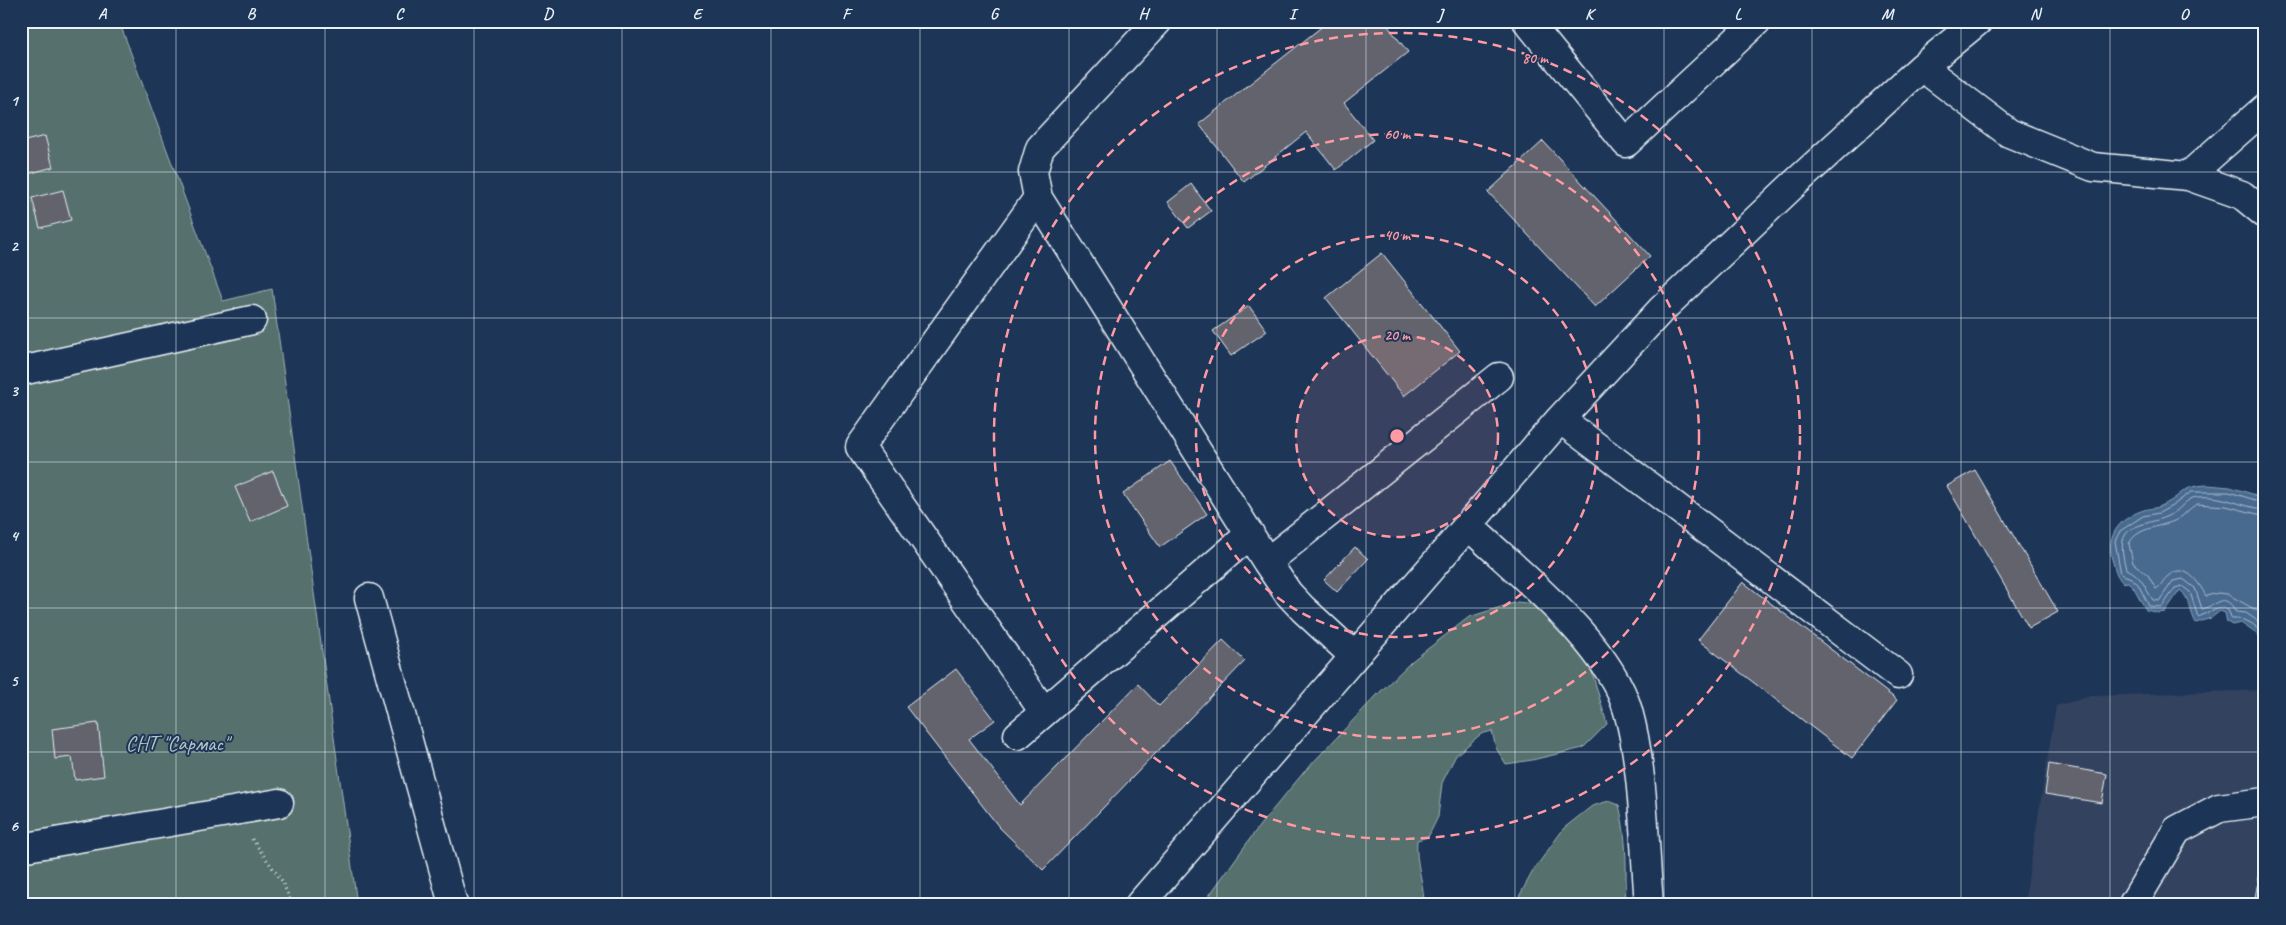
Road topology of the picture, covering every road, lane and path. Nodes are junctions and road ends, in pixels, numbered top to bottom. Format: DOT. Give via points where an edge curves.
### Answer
graph roads {
  1 [pos="1158,21"];
  2 [pos="1757,21"];
  3 [pos="1978,21"];
  4 [pos="1532,23"];
  5 [pos="1922,67"];
  6 [pos="2265,108"];
  7 [pos="2188,176"];
  8 [pos="1038,198"];
  9 [pos="2265,214"];
  10 [pos="252,320"];
  11 [pos="21,371"];
  12 [pos="1499,377"];
  13 [pos="1560,418"];
  14 [pos="1469,526"];
  15 [pos="1250,534"];
  16 [pos="1267,562"];
  17 [pos="369,598"];
  18 [pos="1354,656"];
  19 [pos="1898,675"];
  20 [pos="1044,712"];
  21 [pos="1018,735"];
  22 [pos="2265,802"];
  23 [pos="279,803"];
  24 [pos="231,811"];
  25 [pos="21,848"];
  26 [pos="292,904"];
  27 [pos="453,904"];
  28 [pos="1140,904"];
  29 [pos="1648,904"];
  30 [pos="2133,904"];
  1 -- 8 [label="street" via="1040,148 1033,172"];
  2 -- 4 [label="street" via="1626,143"];
  3 -- 5 [label="street"];
  5 -- 7 [label="street" via="2009,133 2093,167"];
  5 -- 13 [label="street" via="1661,310"];
  6 -- 7 [label="street"];
  7 -- 9 [label="street" via="2242,195"];
  8 -- 15 [label="street"];
  8 -- 20 [label="street" via="860,447"];
  10 -- 11 [label="street"];
  12 -- 16 [label="street"];
  13 -- 14 [label="street"];
  13 -- 19 [label="street"];
  14 -- 18 [label="street"];
  14 -- 29 [label="street" via="1584,635 1608,669 1628,709 1636,749"];
  15 -- 16 [label="street"];
  15 -- 20 [label="street"];
  16 -- 18 [label="street" via="1288,593"];
  17 -- 27 [label="street"];
  18 -- 28 [label="street"];
  20 -- 21 [label="street"];
  22 -- 30 [label="street" via="2219,808 2178,830"];
  23 -- 24 [label="street"];
  24 -- 25 [label="street"];
  24 -- 26 [label="path" via="282,880"];
}
